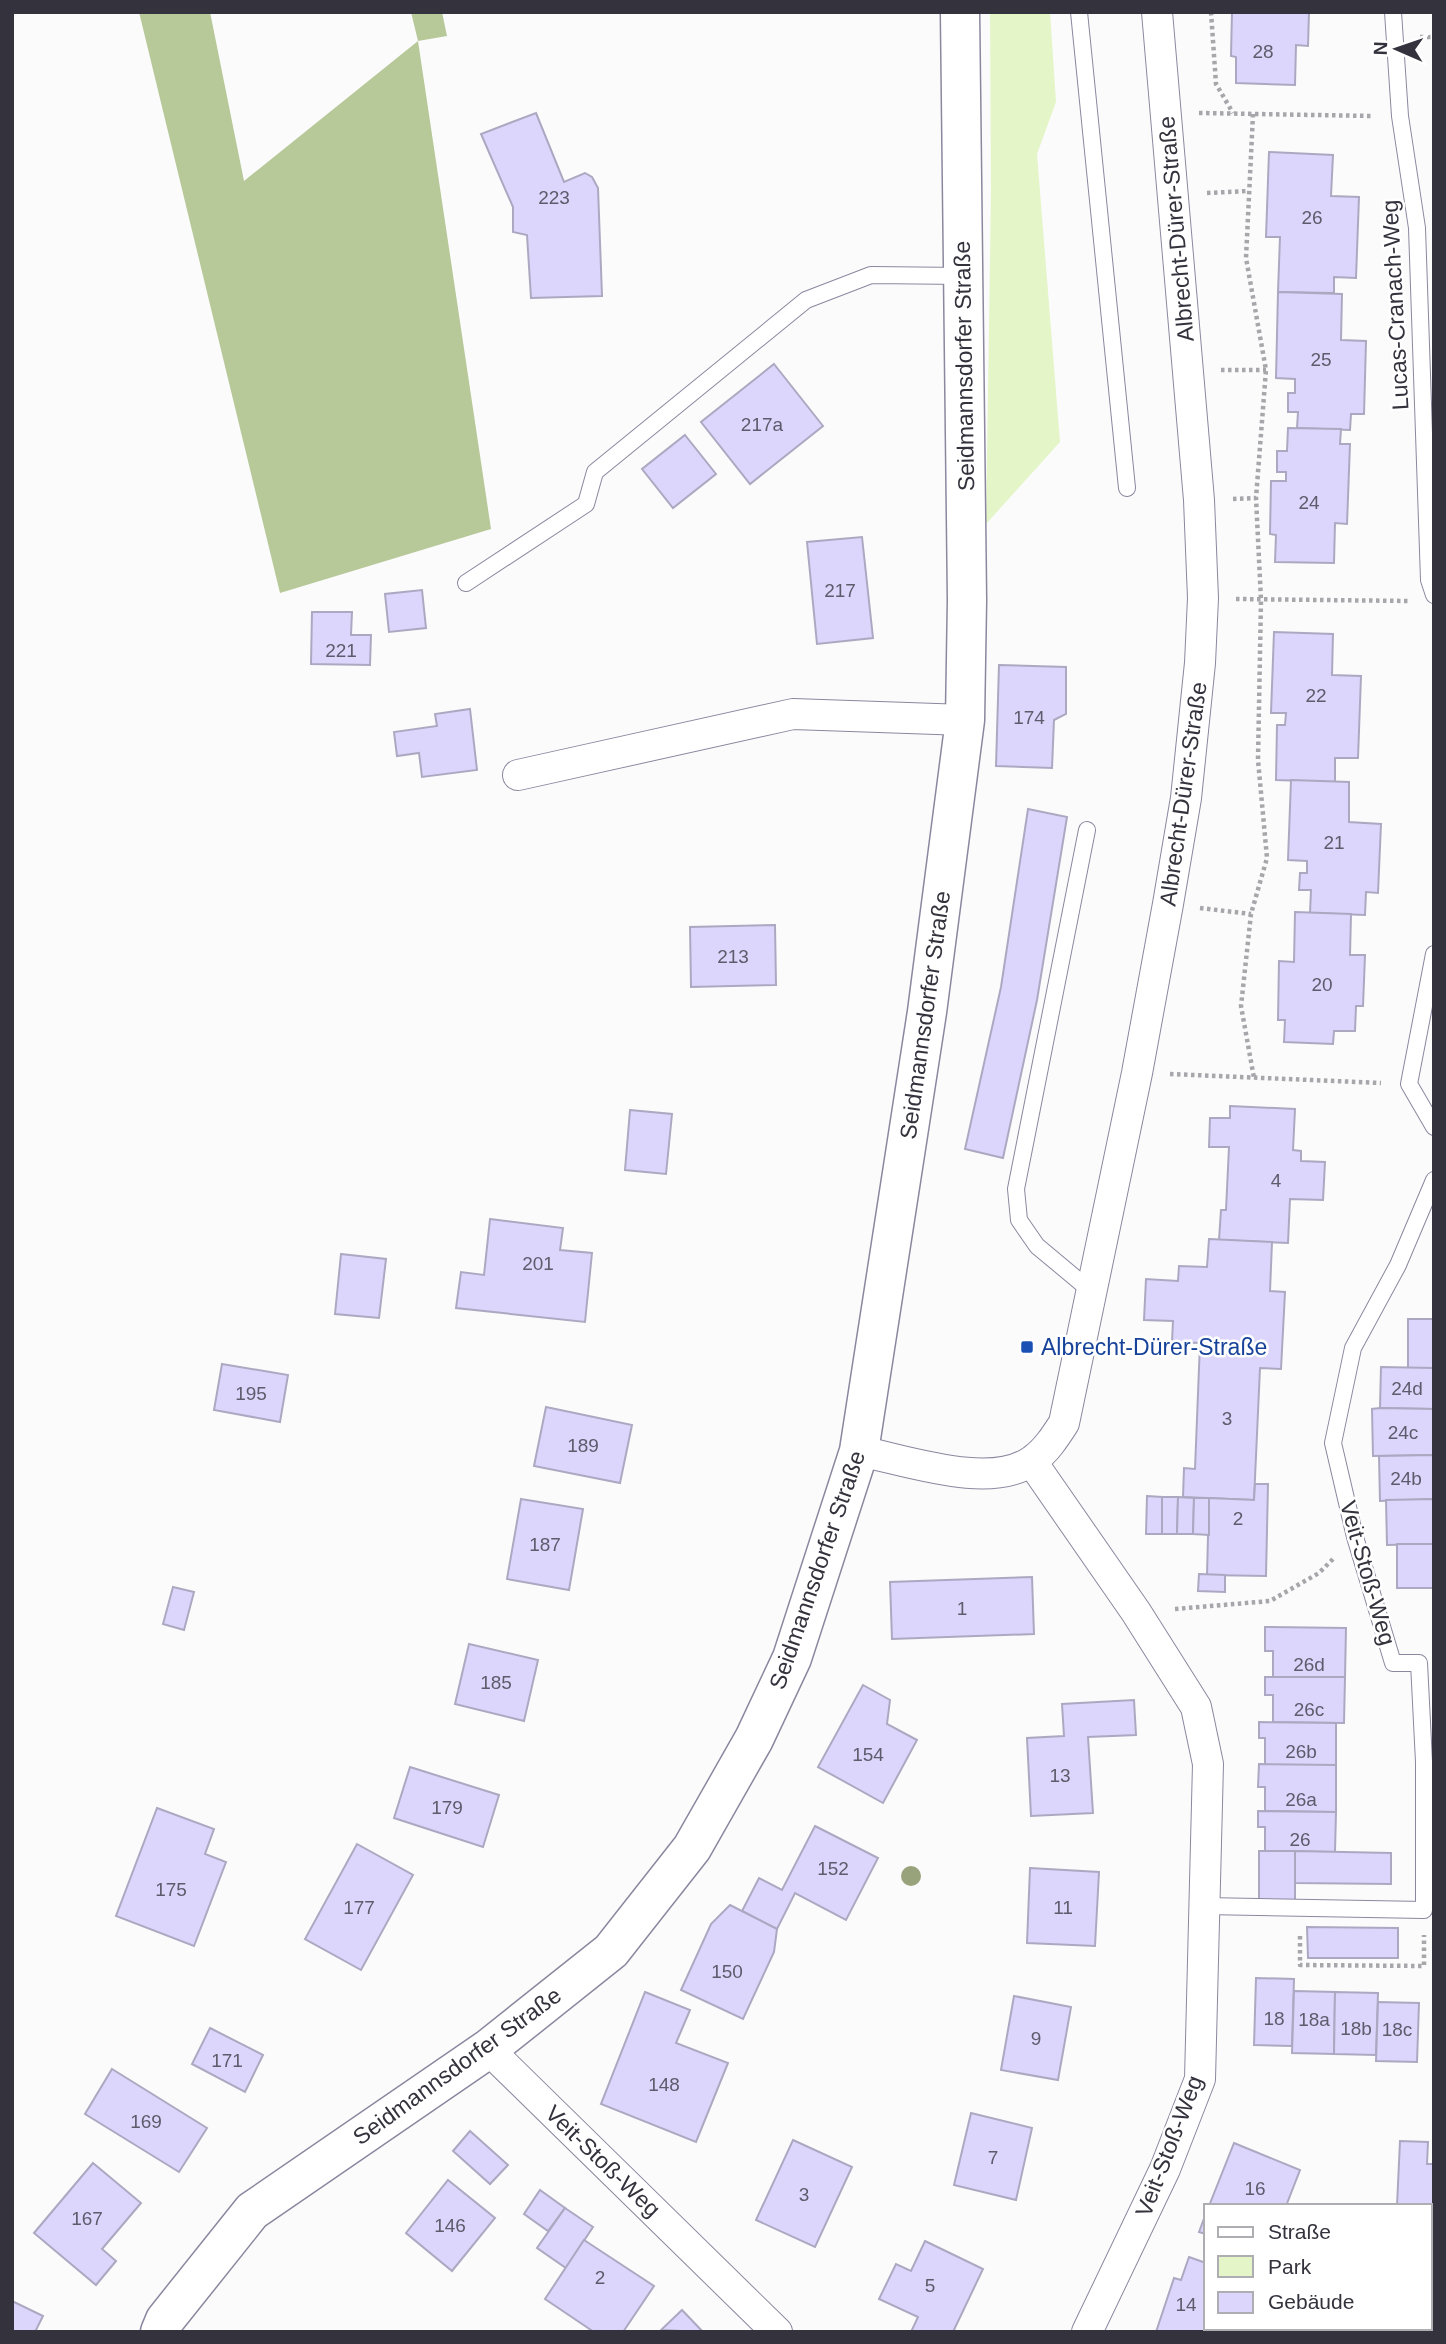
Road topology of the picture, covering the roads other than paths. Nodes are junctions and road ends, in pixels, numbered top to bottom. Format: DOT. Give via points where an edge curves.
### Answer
graph roads {
  1 [pos="960,12"];
  2 [pos="1079,12"];
  3 [pos="1157,12"];
  4 [pos="1393,12"];
  5 [pos="963,276"];
  6 [pos="1127,488"];
  7 [pos="466,583"];
  8 [pos="1427,598"];
  9 [pos="965,720"];
  10 [pos="518,775"];
  11 [pos="1087,830"];
  12 [pos="1434,954"];
  13 [pos="1434,1128"];
  14 [pos="1434,1180"];
  15 [pos="1090,1290"];
  16 [pos="859,1451"];
  17 [pos="1032,1462"];
  18 [pos="1204,1906"];
  19 [pos="488,2049"];
  20 [pos="160,2332"];
  21 [pos="777,2332"];
  22 [pos="1087,2332"];
  1 -- 5 [label="street, Seidmannsdorfer Straße"];
  2 -- 6 [label="lane"];
  3 -- 15 [label="street, Albrecht-Dürer-Straße" via="1188,370 1203,598 1200,663 1186,798 1168,904"];
  4 -- 8 [label="lane, Lucas-Cranach-Weg" via="1400,116 1417,228"];
  5 -- 7 [label="lane" via="871,275 806,300 595,472 586,504"];
  5 -- 9 [label="street, Seidmannsdorfer Straße"];
  9 -- 10 [label="street" via="793,713"];
  9 -- 16 [label="street, Seidmannsdorfer Straße" via="927,1012"];
  11 -- 15 [label="lane" via="1016,1189 1019,1220 1037,1246"];
  12 -- 13 [label="lane" via="1409,1084"];
  14 -- 18 [label="lane, Veit-Stoß-Weg" via="1398,1265 1353,1348 1333,1443 1355,1537 1393,1663 1419,1663 1424,1910"];
  15 -- 17 [label="street, Albrecht-Dürer-Straße" via="1064,1423"];
  16 -- 17 [label="street, Albrecht-Dürer-Straße" via="965,1473 1000,1474"];
  16 -- 19 [label="street, Seidmannsdorfer Straße" via="792,1658 754,1738 692,1848 611,1951"];
  17 -- 18 [label="street, Veit-Stoß-Weg" via="1196,1707 1208,1764"];
  18 -- 22 [label="street, Veit-Stoß-Weg" via="1200,2079 1165,2169"];
  19 -- 20 [label="street, Seidmannsdorfer Straße" via="252,2211"];
  19 -- 21 [label="street, Veit-Stoß-Weg"];
}
